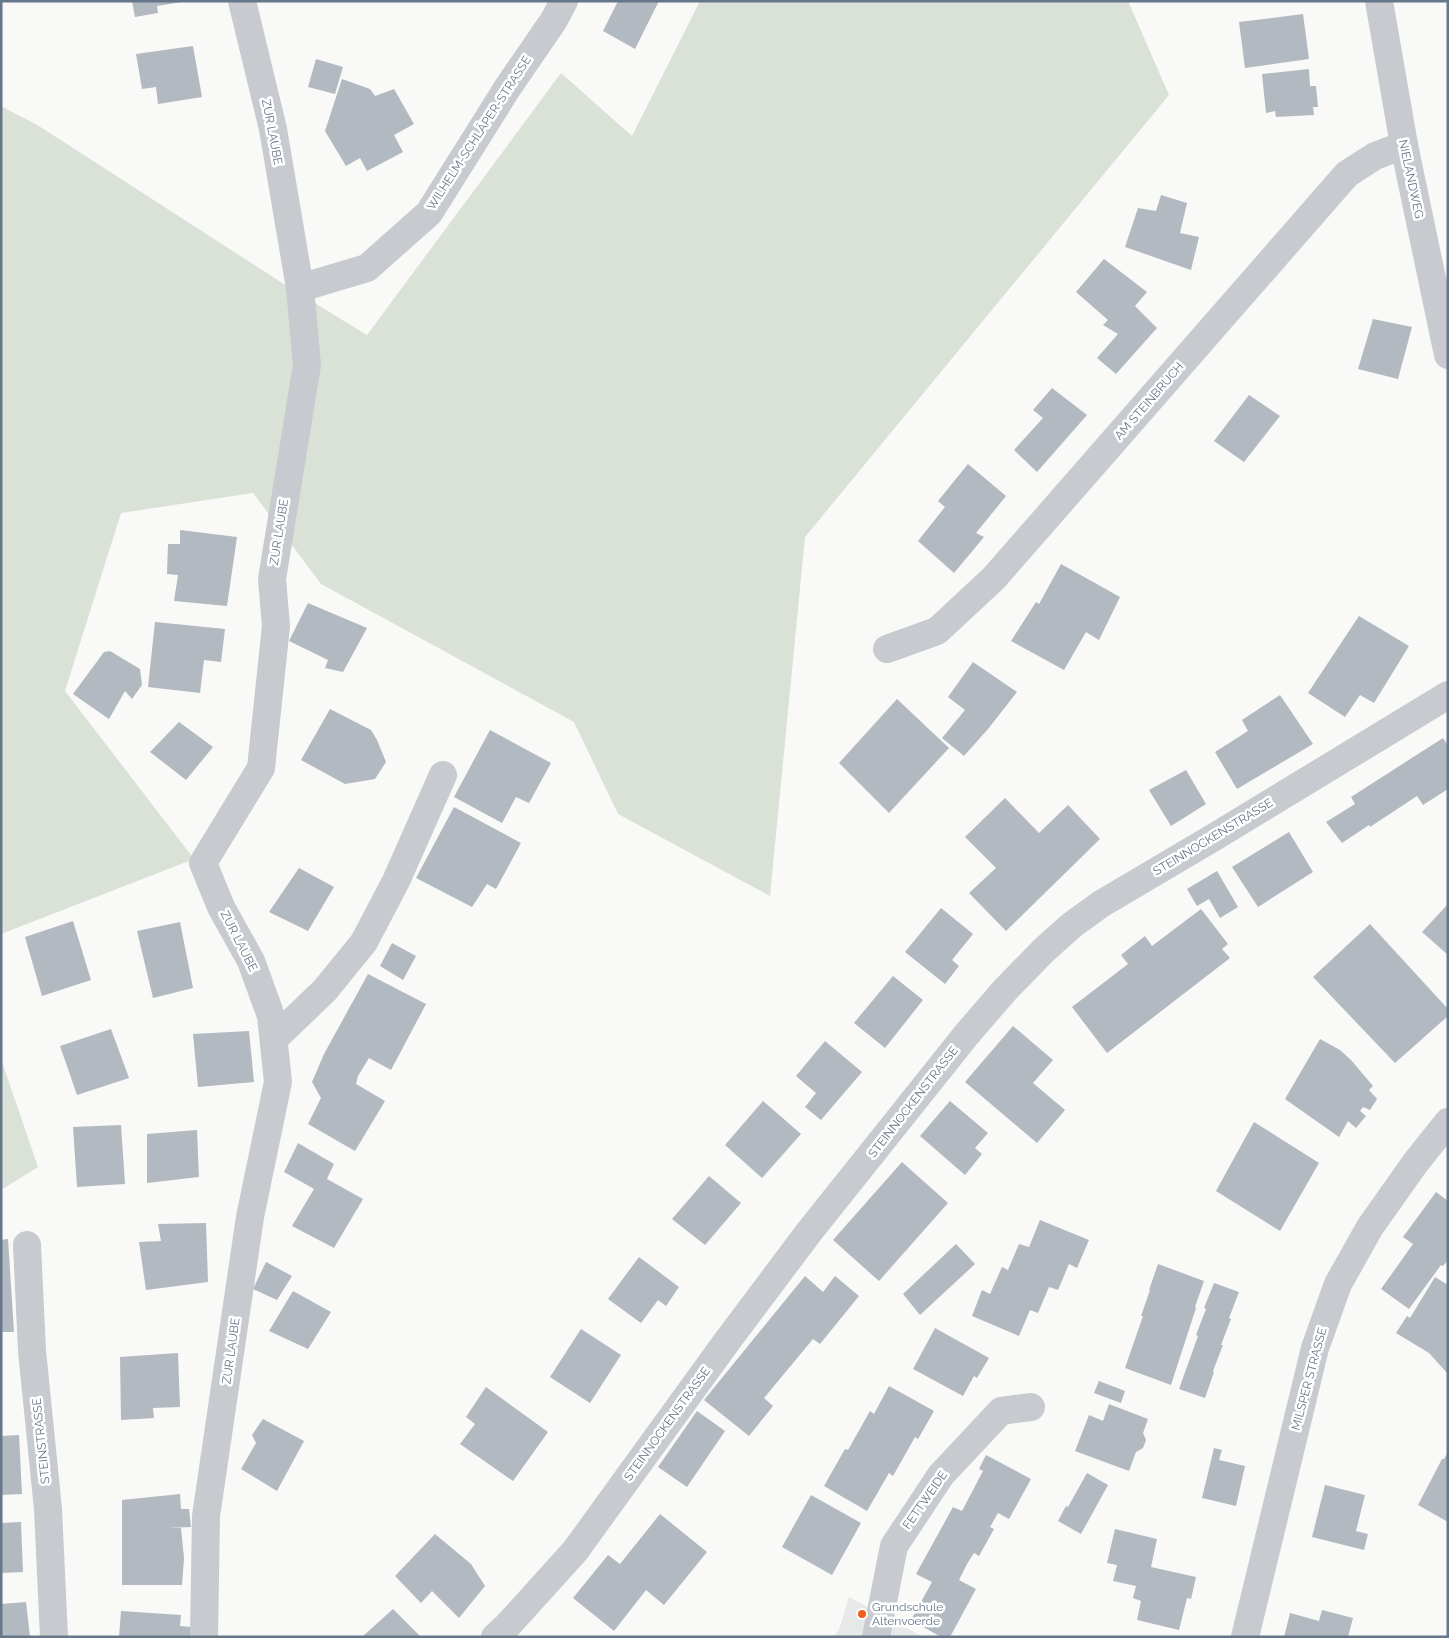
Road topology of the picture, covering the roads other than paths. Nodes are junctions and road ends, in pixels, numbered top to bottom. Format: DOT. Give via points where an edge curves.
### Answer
graph roads {
  1 [pos="242,1"];
  2 [pos="564,1"];
  3 [pos="1379,1"];
  4 [pos="1404,145"];
  5 [pos="300,288"];
  6 [pos="1448,355"];
  7 [pos="887,649"];
  8 [pos="1448,695"];
  9 [pos="443,776"];
  10 [pos="274,1039"];
  11 [pos="1448,1122"];
  12 [pos="27,1245"];
  13 [pos="1031,1407"];
  14 [pos="54,1637"];
  15 [pos="204,1637"];
  16 [pos="495,1637"];
  17 [pos="876,1637"];
  18 [pos="1245,1637"];
  1 -- 5 [label="street, ZUR LAUBE" via="273,129"];
  2 -- 5 [label="street, WILHELM-SCHLÄPER-STRASSE" via="428,213 367,268"];
  3 -- 4 [label="street, NIELANDWEG"];
  4 -- 6 [label="street, NIELANDWEG"];
  4 -- 7 [label="street, AM STEINBRUCH" via="1375,156 1347,174 994,578 937,631"];
  5 -- 10 [label="street, ZUR LAUBE" via="307,365 272,579 276,626 261,768 203,863 221,907 251,961 271,1016"];
  8 -- 16 [label="street, STEINNOCKENSTRASSE" via="1101,904 1044,950 967,1034 809,1232 574,1551"];
  9 -- 10 [label="street" via="396,881 364,942 325,990"];
  10 -- 15 [label="street, ZUR LAUBE" via="278,1082 250,1217 206,1516"];
  11 -- 18 [label="street, MILSPER STRASSE" via="1370,1227 1338,1284 1315,1348"];
  12 -- 14 [label="street, STEINSTRASSE" via="32,1351 48,1509"];
  13 -- 17 [label="street, FETTWEIDE" via="1000,1410 941,1475 894,1546"];
}
